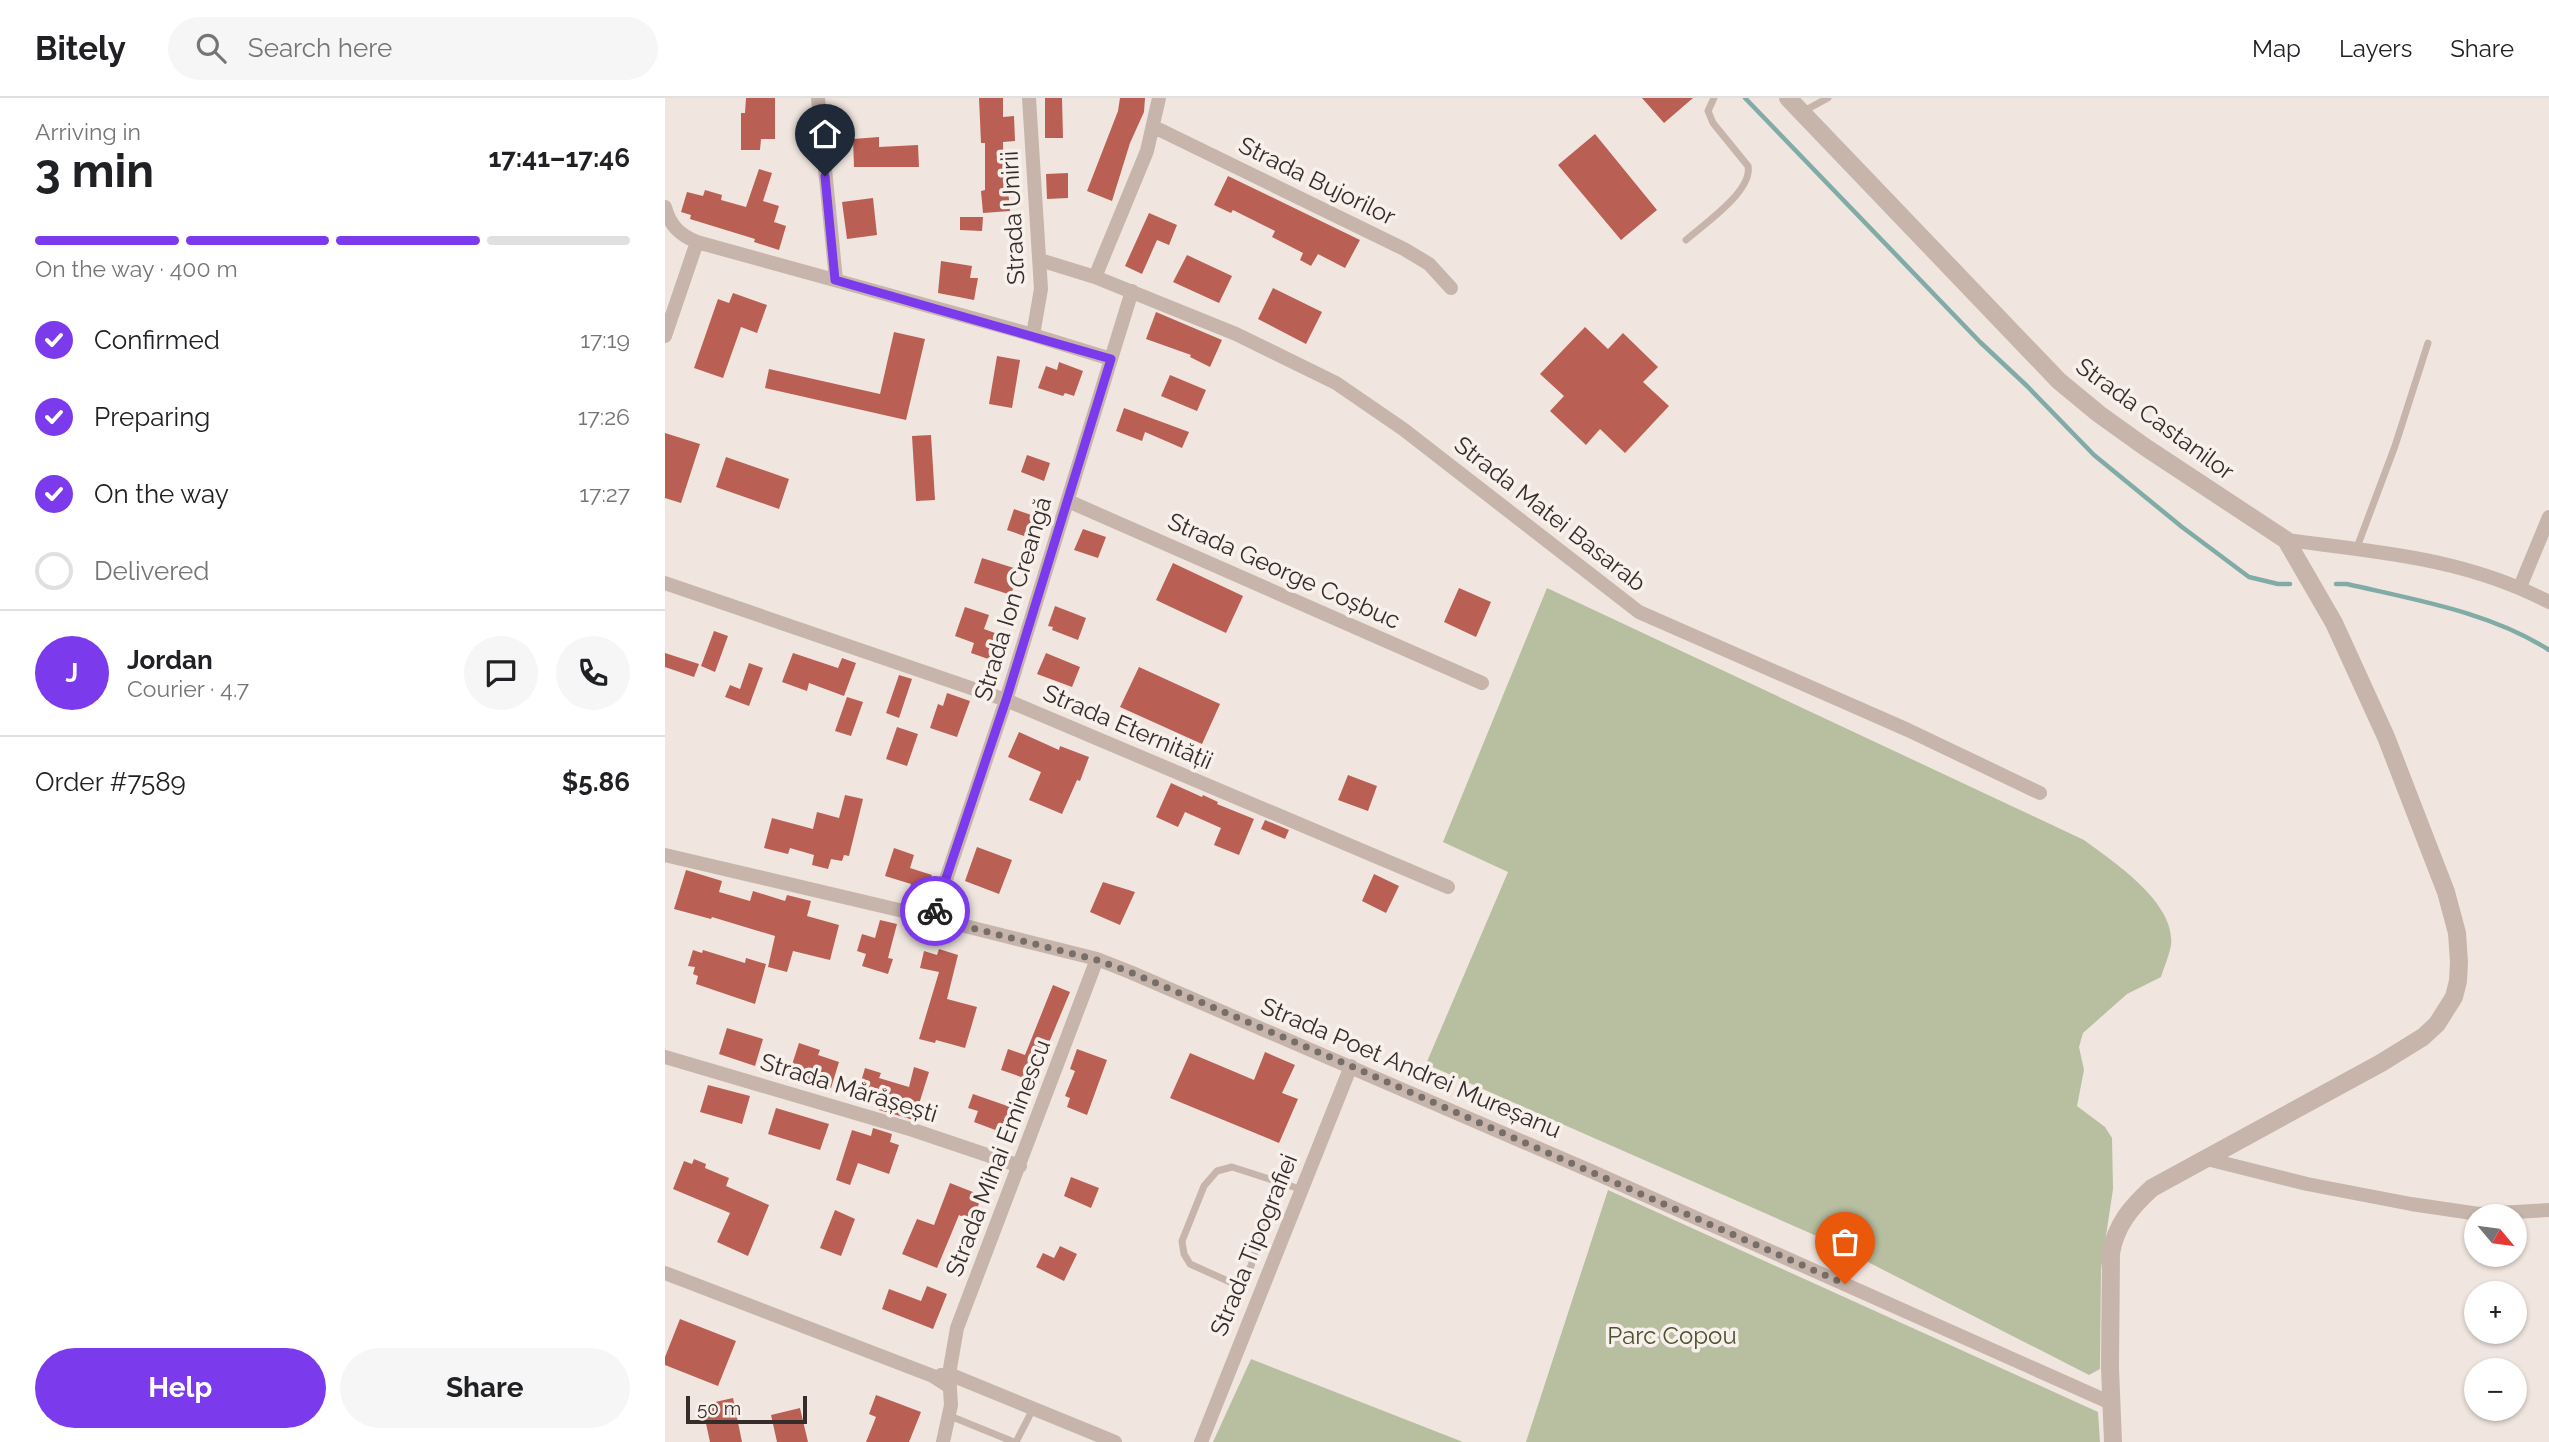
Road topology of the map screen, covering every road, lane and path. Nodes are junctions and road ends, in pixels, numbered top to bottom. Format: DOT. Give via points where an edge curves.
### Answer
graph roads {
  1 [pos="818,98"];
  2 [pos="1029,98"];
  3 [pos="1159,98"];
  4 [pos="1714,98"];
  5 [pos="1788,98"];
  6 [pos="1828,98"];
  7 [pos="1801,113"];
  8 [pos="1154,127"];
  9 [pos="665,207"];
  10 [pos="1686,240"];
  11 [pos="697,242"];
  12 [pos="1039,260"];
  13 [pos="1095,277"];
  14 [pos="835,280"];
  15 [pos="1451,288"];
  16 [pos="1132,291"];
  17 [pos="1033,335"];
  18 [pos="665,336"];
  19 [pos="2427,343"];
  20 [pos="1111,359"];
  21 [pos="1068,501"];
  22 [pos="2549,517"];
  23 [pos="2286,540"];
  24 [pos="2356,550"];
  25 [pos="665,583"];
  26 [pos="2520,587"];
  27 [pos="2549,602"];
  28 [pos="1482,683"];
  29 [pos="1006,700"];
  30 [pos="2039,793"];
  31 [pos="666,857"];
  32 [pos="1448,887"];
  33 [pos="933,918"];
  34 [pos="1097,960"];
  35 [pos="665,1057"];
  36 [pos="1351,1066"];
  37 [pos="2207,1159"];
  38 [pos="1020,1166"];
  39 [pos="1275,1182"];
  40 [pos="1300,1189"];
  41 [pos="2549,1210"];
  42 [pos="665,1273"];
  43 [pos="950,1381"];
  44 [pos="2111,1403"];
  45 [pos="1033,1409"];
  46 [pos="950,1416"];
  47 [pos="943,1442"];
  48 [pos="1015,1442"];
  49 [pos="1115,1442"];
  50 [pos="1201,1442"];
  51 [pos="2113,1442"];
  1 -- 14 [label="street"];
  2 -- 12 [label="street, Strada Unirii"];
  3 -- 8 [label="street"];
  4 -- 10 [label="lane" via="1708,111 1713,123 1748,166 1750,175 1743,190"];
  5 -- 7 [label="street, Strada Castanilor"];
  6 -- 7 [label="lane"];
  7 -- 23 [label="street, Strada Castanilor" via="2059,381 2145,447"];
  8 -- 13 [label="street"];
  8 -- 15 [label="street, Strada Bujorilor" via="1404,249 1429,264"];
  9 -- 11 [label="street" via="678,231"];
  11 -- 14 [label="street"];
  11 -- 18 [label="street"];
  12 -- 13 [label="street, Strada Matei Basarab"];
  12 -- 17 [label="street, Strada Unirii" via="1040,296"];
  13 -- 16 [label="street, Strada Matei Basarab"];
  14 -- 17 [label="street"];
  16 -- 20 [label="street, Strada Ion Creangă"];
  16 -- 30 [label="street, Strada Matei Basarab" via="1236,334 1360,398 1639,612"];
  17 -- 20 [label="street"];
  19 -- 24 [label="lane"];
  20 -- 21 [label="street, Strada Ion Creangă"];
  21 -- 28 [label="street, Strada George Coșbuc"];
  21 -- 29 [label="street, Strada Ion Creangă"];
  22 -- 26 [label="street"];
  23 -- 24 [label="street, Strada Castanilor"];
  23 -- 37 [label="street" via="2334,623 2386,737 2446,892 2457,933 2458,981 2447,1011 2423,1037"];
  24 -- 26 [label="street, Strada Castanilor" via="2441,562"];
  25 -- 29 [label="street, Strada Eternității"];
  26 -- 27 [label="street, Strada Castanilor"];
  29 -- 32 [label="street, Strada Eternității"];
  29 -- 33 [label="street, Strada Ion Creangă"];
  31 -- 33 [label="street, Strada Poet Andrei Mureșanu"];
  33 -- 34 [label="street, Strada Poet Andrei Mureșanu"];
  34 -- 36 [label="street, Strada Poet Andrei Mureșanu"];
  34 -- 38 [label="street, Strada Mihai Eminescu"];
  35 -- 38 [label="street, Strada Mărășești" via="913,1129"];
  36 -- 40 [label="street, Strada Tipografiei"];
  36 -- 44 [label="street, Strada Poet Andrei Mureșanu"];
  37 -- 41 [label="street" via="2411,1204 2479,1214"];
  37 -- 44 [label="street" via="2152,1188 2114,1236 2109,1282"];
  38 -- 43 [label="street, Strada Mihai Eminescu" via="957,1328"];
  39 -- 39 [label="lane" via="1232,1167 1217,1171 1204,1186 1182,1241 1190,1265 1230,1282 1243,1279 1251,1266"];
  39 -- 40 [label="lane"];
  40 -- 50 [label="street, Strada Tipografiei"];
  42 -- 43 [label="street"];
  43 -- 45 [label="street"];
  43 -- 46 [label="street, Strada Mihai Eminescu"];
  44 -- 51 [label="street"];
  45 -- 48 [label="lane"];
  45 -- 49 [label="street"];
  46 -- 47 [label="street, Strada Mihai Eminescu"];
  46 -- 48 [label="lane"];
}
